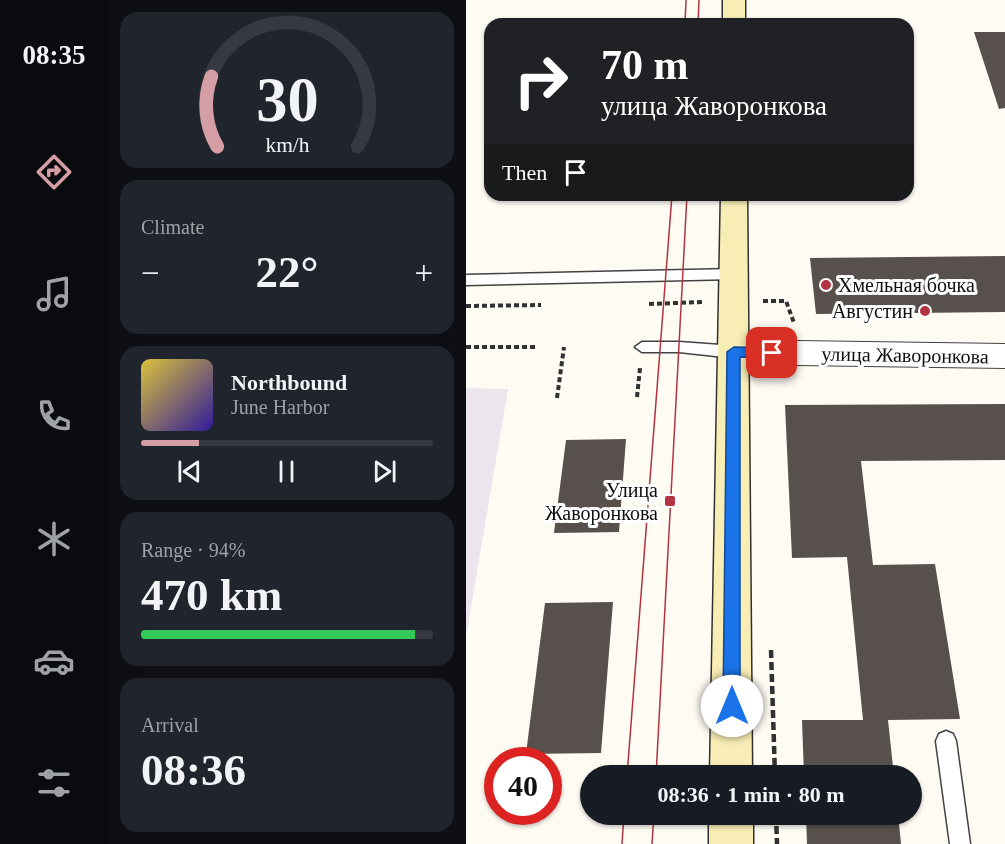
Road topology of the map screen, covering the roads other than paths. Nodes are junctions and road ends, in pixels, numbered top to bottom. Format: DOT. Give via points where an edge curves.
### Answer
graph roads {
  1 [pos="734,0"];
  2 [pos="734,18"];
  3 [pos="734,201"];
  4 [pos="734,274"];
  5 [pos="466,280"];
  6 [pos="642,347"];
  7 [pos="734,352"];
  8 [pos="1004,356"];
  9 [pos="946,741"];
  10 [pos="732,765"];
  11 [pos="731,825"];
  12 [pos="731,844"];
  13 [pos="960,844"];
  1 -- 2 [label="street"];
  3 -- 4 [label="street"];
  4 -- 5 [label="lane"];
  4 -- 7 [label="street"];
  6 -- 7 [label="lane"];
  7 -- 8 [label="street, улица Жаворонкова"];
  7 -- 10 [label="street"];
  9 -- 13 [label="lane"];
  11 -- 12 [label="street"];
}
